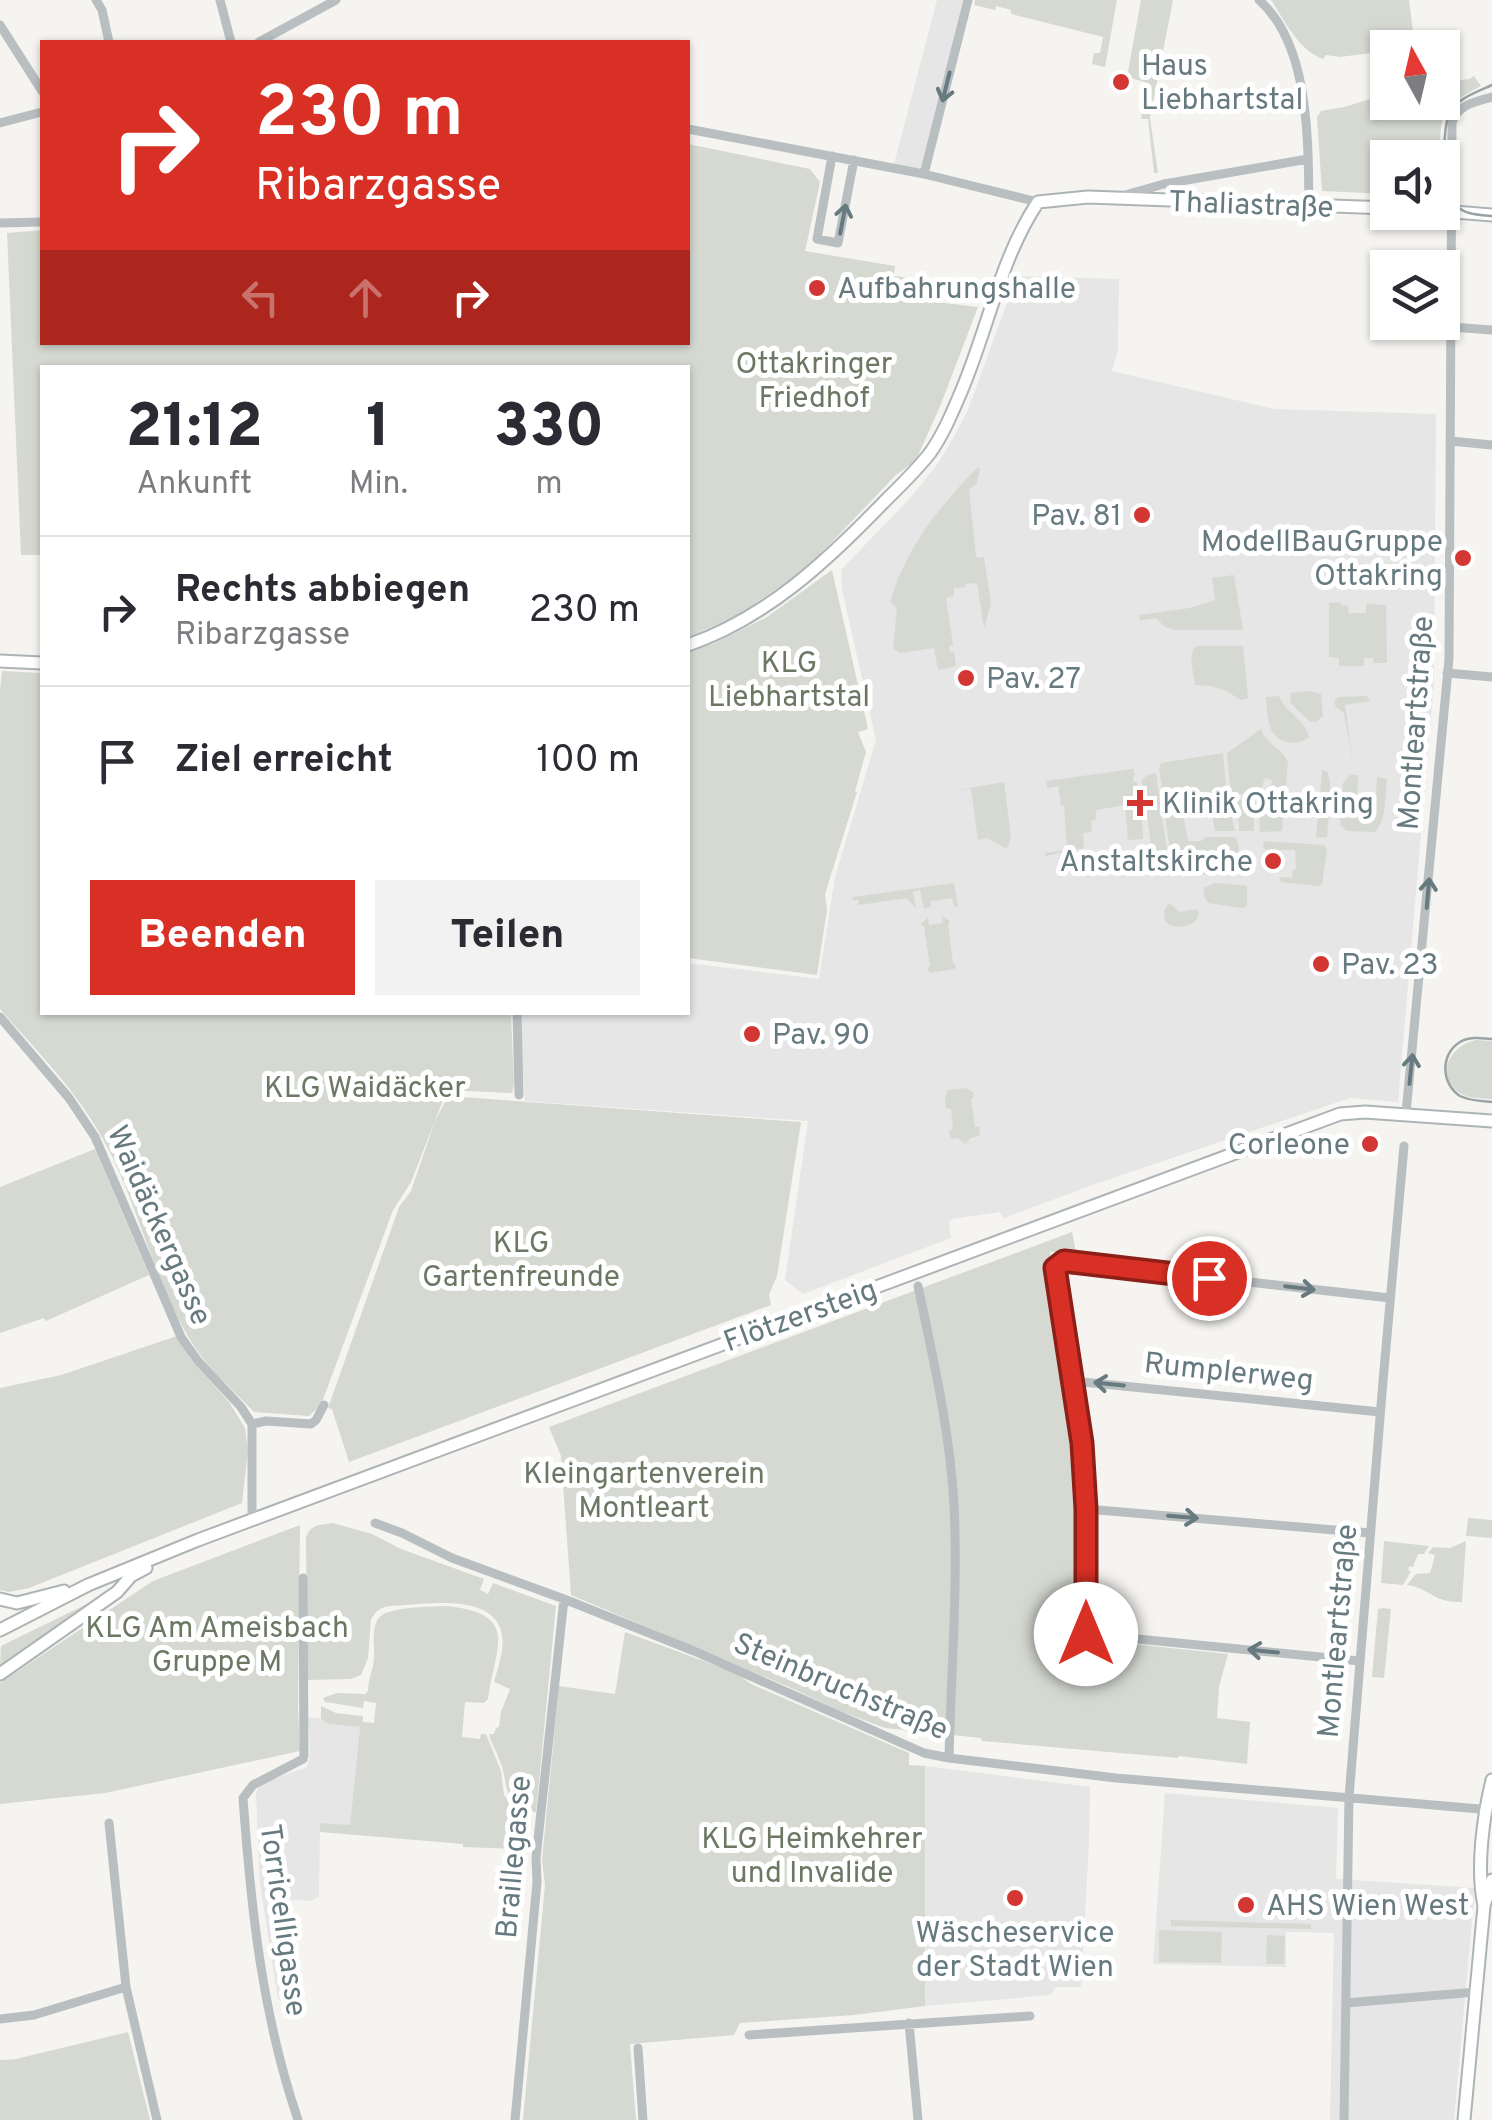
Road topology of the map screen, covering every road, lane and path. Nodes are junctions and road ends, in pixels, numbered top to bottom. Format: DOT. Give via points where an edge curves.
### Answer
graph roads {
  1 [pos="96,0"];
  2 [pos="220,0"];
  3 [pos="336,0"];
  4 [pos="968,0"];
  5 [pos="1258,0"];
  6 [pos="0,25"];
  7 [pos="109,40"];
  8 [pos="230,40"];
  9 [pos="263,40"];
  10 [pos="40,88"];
  11 [pos="1492,97"];
  12 [pos="40,112"];
  13 [pos="0,122"];
  14 [pos="690,129"];
  15 [pos="1451,140"];
  16 [pos="832,156"];
  17 [pos="854,160"];
  18 [pos="1308,160"];
  19 [pos="924,174"];
  20 [pos="1115,198"];
  21 [pos="1038,202"];
  22 [pos="1309,205"];
  23 [pos="1370,207"];
  24 [pos="1460,212"];
  25 [pos="1492,214"];
  26 [pos="40,222"];
  27 [pos="0,223"];
  28 [pos="1460,328"];
  29 [pos="1492,330"];
  30 [pos="1451,340"];
  31 [pos="1450,441"];
  32 [pos="1492,444"];
  33 [pos="690,644"];
  34 [pos="0,661"];
  35 [pos="40,663"];
  36 [pos="1448,673"];
  37 [pos="1492,676"];
  38 [pos="517,1015"];
  39 [pos="0,1017"];
  40 [pos="518,1095"];
  41 [pos="1406,1114"];
  42 [pos="1492,1120"];
  43 [pos="1404,1146"];
  44 [pos="918,1286"];
  45 [pos="1390,1298"];
  46 [pos="1073,1381"];
  47 [pos="324,1405"];
  48 [pos="1380,1412"];
  49 [pos="252,1424"];
  50 [pos="1086,1509"];
  51 [pos="252,1520"];
  52 [pos="375,1522"];
  53 [pos="1370,1534"];
  54 [pos="198,1540"];
  55 [pos="303,1578"];
  56 [pos="88,1585"];
  57 [pos="0,1599"];
  58 [pos="564,1599"];
  59 [pos="0,1630"];
  60 [pos="1360,1661"];
  61 [pos="0,1674"];
  62 [pos="950,1758"];
  63 [pos="1492,1780"];
  64 [pos="1349,1797"];
  65 [pos="1489,1810"];
  66 [pos="109,1823"];
  67 [pos="1492,1880"];
  68 [pos="1484,1906"];
  69 [pos="126,1987"];
  70 [pos="1476,1992"];
  71 [pos="1346,2003"];
  72 [pos="1030,2016"];
  73 [pos="0,2019"];
  74 [pos="909,2023"];
  75 [pos="749,2035"];
  76 [pos="638,2048"];
  77 [pos="1465,2119"];
  78 [pos="157,2120"];
  79 [pos="298,2120"];
  80 [pos="514,2120"];
  81 [pos="643,2120"];
  82 [pos="918,2120"];
  83 [pos="1344,2120"];
  1 -- 7 [label="street"];
  2 -- 8 [label="street"];
  3 -- 9 [label="street"];
  4 -- 19 [label="street, one-way"];
  5 -- 18 [label="street" via="1284,31 1300,88"];
  6 -- 10 [label="street"];
  11 -- 15 [label="street, Montleartstraße" via="1456,114"];
  12 -- 13 [label="street"];
  14 -- 16 [label="street"];
  16 -- 17 [label="street"];
  16 -- 17 [label="street, one-way" via="817,239 838,243"];
  17 -- 19 [label="street"];
  18 -- 20 [label="street"];
  18 -- 22 [label="street"];
  19 -- 21 [label="street"];
  20 -- 21 [label="main road, Thaliastraße"];
  20 -- 22 [label="main road, Thaliastraße"];
  21 -- 33 [label="main road" via="1018,234 963,388 932,450 856,532 776,601"];
  22 -- 23 [label="main road, Thaliastraße"];
  24 -- 25 [label="main road"];
  26 -- 27 [label="street"];
  28 -- 29 [label="street"];
  30 -- 31 [label="street, Montleartstraße"];
  31 -- 32 [label="street"];
  31 -- 36 [label="street, Montleartstraße"];
  34 -- 35 [label="main road"];
  36 -- 37 [label="street"];
  41 -- 36 [label="street, Montleartstraße, one-way"];
  38 -- 40 [label="street"];
  39 -- 49 [label="street, Waidäckergasse" via="95,1137 181,1337"];
  41 -- 42 [label="main road, Flötzersteig"];
  41 -- 51 [label="main road, Flötzersteig" via="1340,1114"];
  43 -- 45 [label="street, Montleartstraße"];
  44 -- 62 [label="street" via="954,1503"];
  46 -- 45 [label="street, one-way" via="1055,1268 1064,1261"];
  45 -- 48 [label="street, Montleartstraße"];
  48 -- 46 [label="street, Rumplerweg, one-way"];
  46 -- 50 [label="street"];
  47 -- 49 [label="street" via="311,1424"];
  48 -- 53 [label="street, Montleartstraße"];
  49 -- 51 [label="street"];
  50 -- 53 [label="street, one-way"];
  60 -- 50 [label="street, one-way" via="1086,1634"];
  51 -- 54 [label="main road, Flötzersteig"];
  52 -- 58 [label="street, Steinbruchstraße"];
  53 -- 60 [label="street, Montleartstraße"];
  54 -- 56 [label="main road, Flötzersteig"];
  54 -- 61 [label="main road, Flötzersteig" via="132,1576"];
  55 -- 79 [label="street, Torricelligasse" via="304,1755 242,1798 258,1960"];
  56 -- 57 [label="main road" via="16,1603"];
  56 -- 59 [label="main road, Flötzersteig"];
  58 -- 62 [label="street, Steinbruchstraße" via="924,1753"];
  58 -- 80 [label="street, Braillegasse"];
  60 -- 64 [label="street, Montleartstraße"];
  62 -- 64 [label="street, Steinbruchstraße"];
  63 -- 65 [label="main road"];
  64 -- 65 [label="street, Steinbruchstraße"];
  64 -- 71 [label="street, Montleartstraße"];
  65 -- 68 [label="main road"];
  66 -- 69 [label="street"];
  67 -- 68 [label="main road"];
  68 -- 70 [label="main road"];
  69 -- 73 [label="street"];
  69 -- 78 [label="street"];
  70 -- 71 [label="street"];
  70 -- 77 [label="main road"];
  71 -- 83 [label="street, Montleartstraße"];
  72 -- 74 [label="street"];
  74 -- 75 [label="street"];
  74 -- 82 [label="street"];
  76 -- 81 [label="street"];
}
